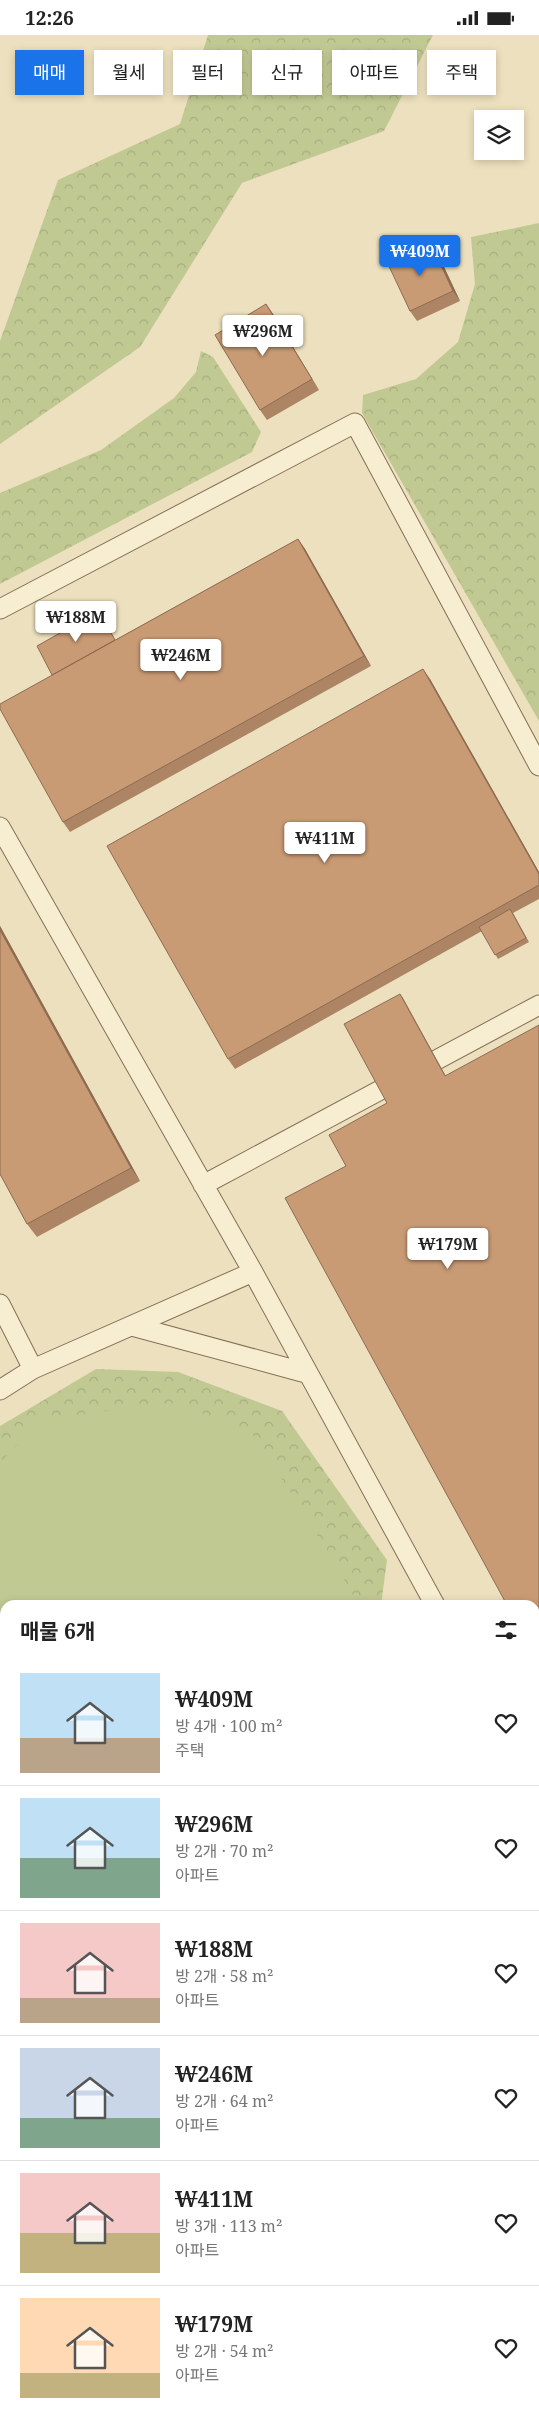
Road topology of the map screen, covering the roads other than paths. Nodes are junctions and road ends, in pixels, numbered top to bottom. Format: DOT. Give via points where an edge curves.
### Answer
graph roads {
  1 [pos="0,609"];
  2 [pos="539,766"];
  3 [pos="0,827"];
  4 [pos="539,1005"];
  5 [pos="203,1185"];
  6 [pos="253,1272"];
  7 [pos="0,1304"];
  8 [pos="132,1326"];
  9 [pos="33,1369"];
  10 [pos="306,1373"];
  11 [pos="0,1390"];
  12 [pos="432,1600"];
  1 -- 2 [label="lane" via="355,423"];
  3 -- 5 [label="lane"];
  4 -- 5 [label="lane"];
  5 -- 6 [label="lane"];
  6 -- 8 [label="lane"];
  6 -- 10 [label="lane"];
  7 -- 9 [label="lane"];
  8 -- 9 [label="lane"];
  8 -- 10 [label="lane"];
  9 -- 11 [label="lane"];
  10 -- 12 [label="lane"];
}
